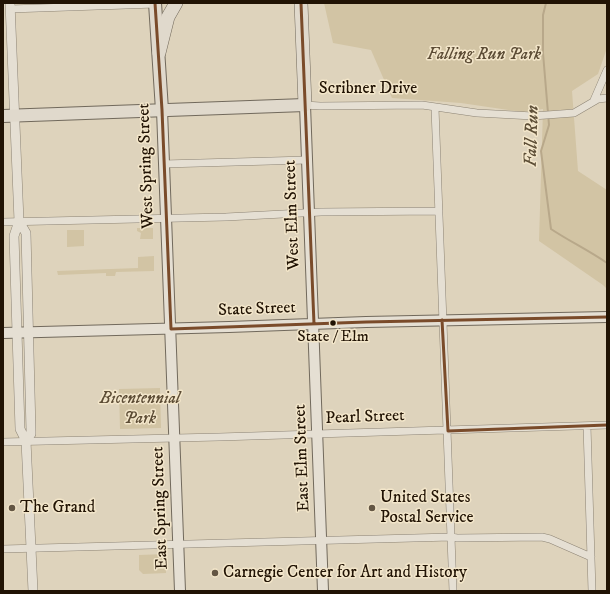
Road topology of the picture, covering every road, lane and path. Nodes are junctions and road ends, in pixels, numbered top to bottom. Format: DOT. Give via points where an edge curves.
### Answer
graph roads {
  1 [pos="155,3"];
  2 [pos="176,3"];
  3 [pos="301,3"];
  4 [pos="10,6"];
  5 [pos="159,53"];
  6 [pos="607,70"];
  7 [pos="607,98"];
  8 [pos="594,100"];
  9 [pos="305,105"];
  10 [pos="435,108"];
  11 [pos="162,110"];
  12 [pos="9,115"];
  13 [pos="307,160"];
  14 [pos="164,164"];
  15 [pos="439,211"];
  16 [pos="309,213"];
  17 [pos="166,218"];
  18 [pos="19,221"];
  19 [pos="3,222"];
  20 [pos="607,317"];
  21 [pos="442,320"];
  22 [pos="314,324"];
  23 [pos="171,329"];
  24 [pos="3,333"];
  25 [pos="23,333"];
  26 [pos="607,425"];
  27 [pos="587,426"];
  28 [pos="448,431"];
  29 [pos="318,434"];
  30 [pos="175,438"];
  31 [pos="26,441"];
  32 [pos="3,442"];
  33 [pos="451,537"];
  34 [pos="322,540"];
  35 [pos="178,544"];
  36 [pos="31,548"];
  37 [pos="3,549"];
  38 [pos="591,557"];
  39 [pos="33,591"];
  40 [pos="180,591"];
  41 [pos="323,591"];
  42 [pos="453,591"];
  43 [pos="592,591"];
  1 -- 4 [label="street"];
  1 -- 5 [label="main road, West Spring Street"];
  2 -- 5 [label="highway" via="164,28"];
  3 -- 9 [label="highway"];
  4 -- 12 [label="street"];
  5 -- 11 [label="main road, West Spring Street"];
  6 -- 8 [label="street"];
  7 -- 8 [label="street, Scribner Drive"];
  8 -- 10 [label="street, Scribner Drive" via="574,113 559,115 494,115"];
  9 -- 10 [label="street, Scribner Drive" via="422,105"];
  9 -- 11 [label="main road, Scribner Drive"];
  9 -- 13 [label="main road, West Elm Street"];
  10 -- 15 [label="street"];
  11 -- 12 [label="main road, Scribner Drive"];
  11 -- 14 [label="main road, West Spring Street"];
  12 -- 18 [label="street"];
  13 -- 14 [label="street"];
  13 -- 16 [label="main road, West Elm Street"];
  14 -- 17 [label="main road, West Spring Street"];
  15 -- 16 [label="street"];
  15 -- 21 [label="street"];
  16 -- 17 [label="street"];
  16 -- 22 [label="main road, West Elm Street"];
  17 -- 18 [label="street"];
  17 -- 23 [label="main road, West Spring Street"];
  18 -- 19 [label="street"];
  18 -- 25 [label="street" via="14,236"];
  20 -- 21 [label="main road, State Street"];
  21 -- 22 [label="main road, State Street"];
  21 -- 28 [label="street"];
  22 -- 23 [label="main road, State Street"];
  22 -- 29 [label="main road, East Elm Street"];
  23 -- 25 [label="main road, State Street"];
  23 -- 30 [label="main road, East Spring Street"];
  24 -- 25 [label="main road, State Street"];
  25 -- 31 [label="street" via="20,429"];
  26 -- 27 [label="street, Pearl Street"];
  27 -- 28 [label="street, Pearl Street"];
  27 -- 38 [label="street"];
  28 -- 29 [label="street, Pearl Street"];
  28 -- 33 [label="street"];
  29 -- 30 [label="street, Pearl Street"];
  29 -- 34 [label="main road, East Elm Street"];
  30 -- 31 [label="street, Pearl Street"];
  30 -- 35 [label="main road, East Spring Street"];
  31 -- 32 [label="street, Pearl Street"];
  31 -- 36 [label="street"];
  33 -- 34 [label="street"];
  33 -- 38 [label="street" via="542,537"];
  33 -- 42 [label="street"];
  34 -- 35 [label="street"];
  34 -- 41 [label="main road, East Elm Street"];
  35 -- 36 [label="street"];
  35 -- 40 [label="main road, East Spring Street"];
  36 -- 37 [label="street"];
  36 -- 39 [label="street"];
  38 -- 43 [label="street"];
}
